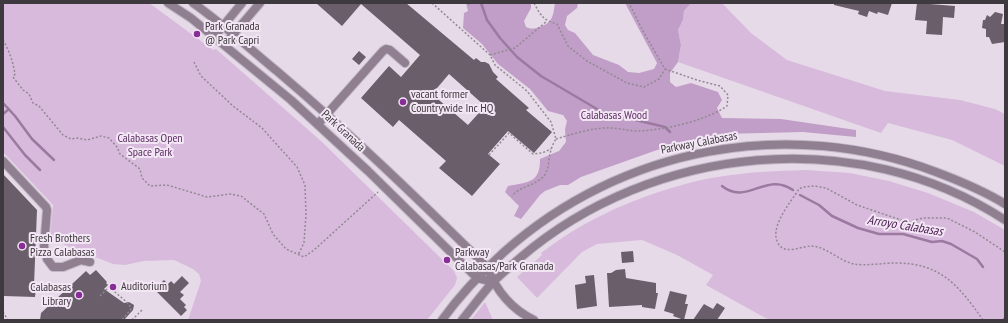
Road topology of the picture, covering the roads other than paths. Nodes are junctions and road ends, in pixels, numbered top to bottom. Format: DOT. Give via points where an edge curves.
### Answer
graph roads {
  1 [pos="168,3"];
  2 [pos="193,3"];
  3 [pos="242,3"];
  4 [pos="260,3"];
  5 [pos="223,25"];
  6 [pos="233,34"];
  7 [pos="214,37"];
  8 [pos="224,45"];
  9 [pos="405,63"];
  10 [pos="328,114"];
  11 [pos="318,124"];
  12 [pos="3,161"];
  13 [pos="1005,204"];
  14 [pos="1005,220"];
  15 [pos="90,262"];
  16 [pos="487,267"];
  17 [pos="477,278"];
  18 [pos="493,282"];
  19 [pos="442,320"];
  20 [pos="462,320"];
  21 [pos="534,320"];
  1 -- 7 [label="street, Park Granada"];
  2 -- 5 [label="street, Park Granada"];
  3 -- 5 [label="street"];
  4 -- 6 [label="street"];
  5 -- 6 [label="street, Park Granada"];
  5 -- 7 [label="street"];
  6 -- 8 [label="street"];
  6 -- 10 [label="street, Park Granada"];
  7 -- 8 [label="street, Park Granada"];
  8 -- 11 [label="street, Park Granada"];
  9 -- 10 [label="street" via="386,49"];
  10 -- 11 [label="street"];
  10 -- 16 [label="street, Park Granada"];
  11 -- 17 [label="street, Park Granada"];
  12 -- 15 [label="street" via="46,207 44,247 53,266 63,267 81,260"];
  13 -- 16 [label="street, Parkway Calabasas" via="960,181 891,157 822,146 773,145 730,148 676,158 596,189 524,234"];
  14 -- 18 [label="street" via="956,194 888,170 819,160 733,163 656,180 602,204 551,234"];
  16 -- 17 [label="street, Parkway Calabasas"];
  16 -- 18 [label="street, Park Granada"];
  17 -- 18 [label="street"];
  17 -- 19 [label="street, Parkway Calabasas"];
  18 -- 20 [label="street"];
  18 -- 21 [label="street, Park Granada" via="514,308"];
}
